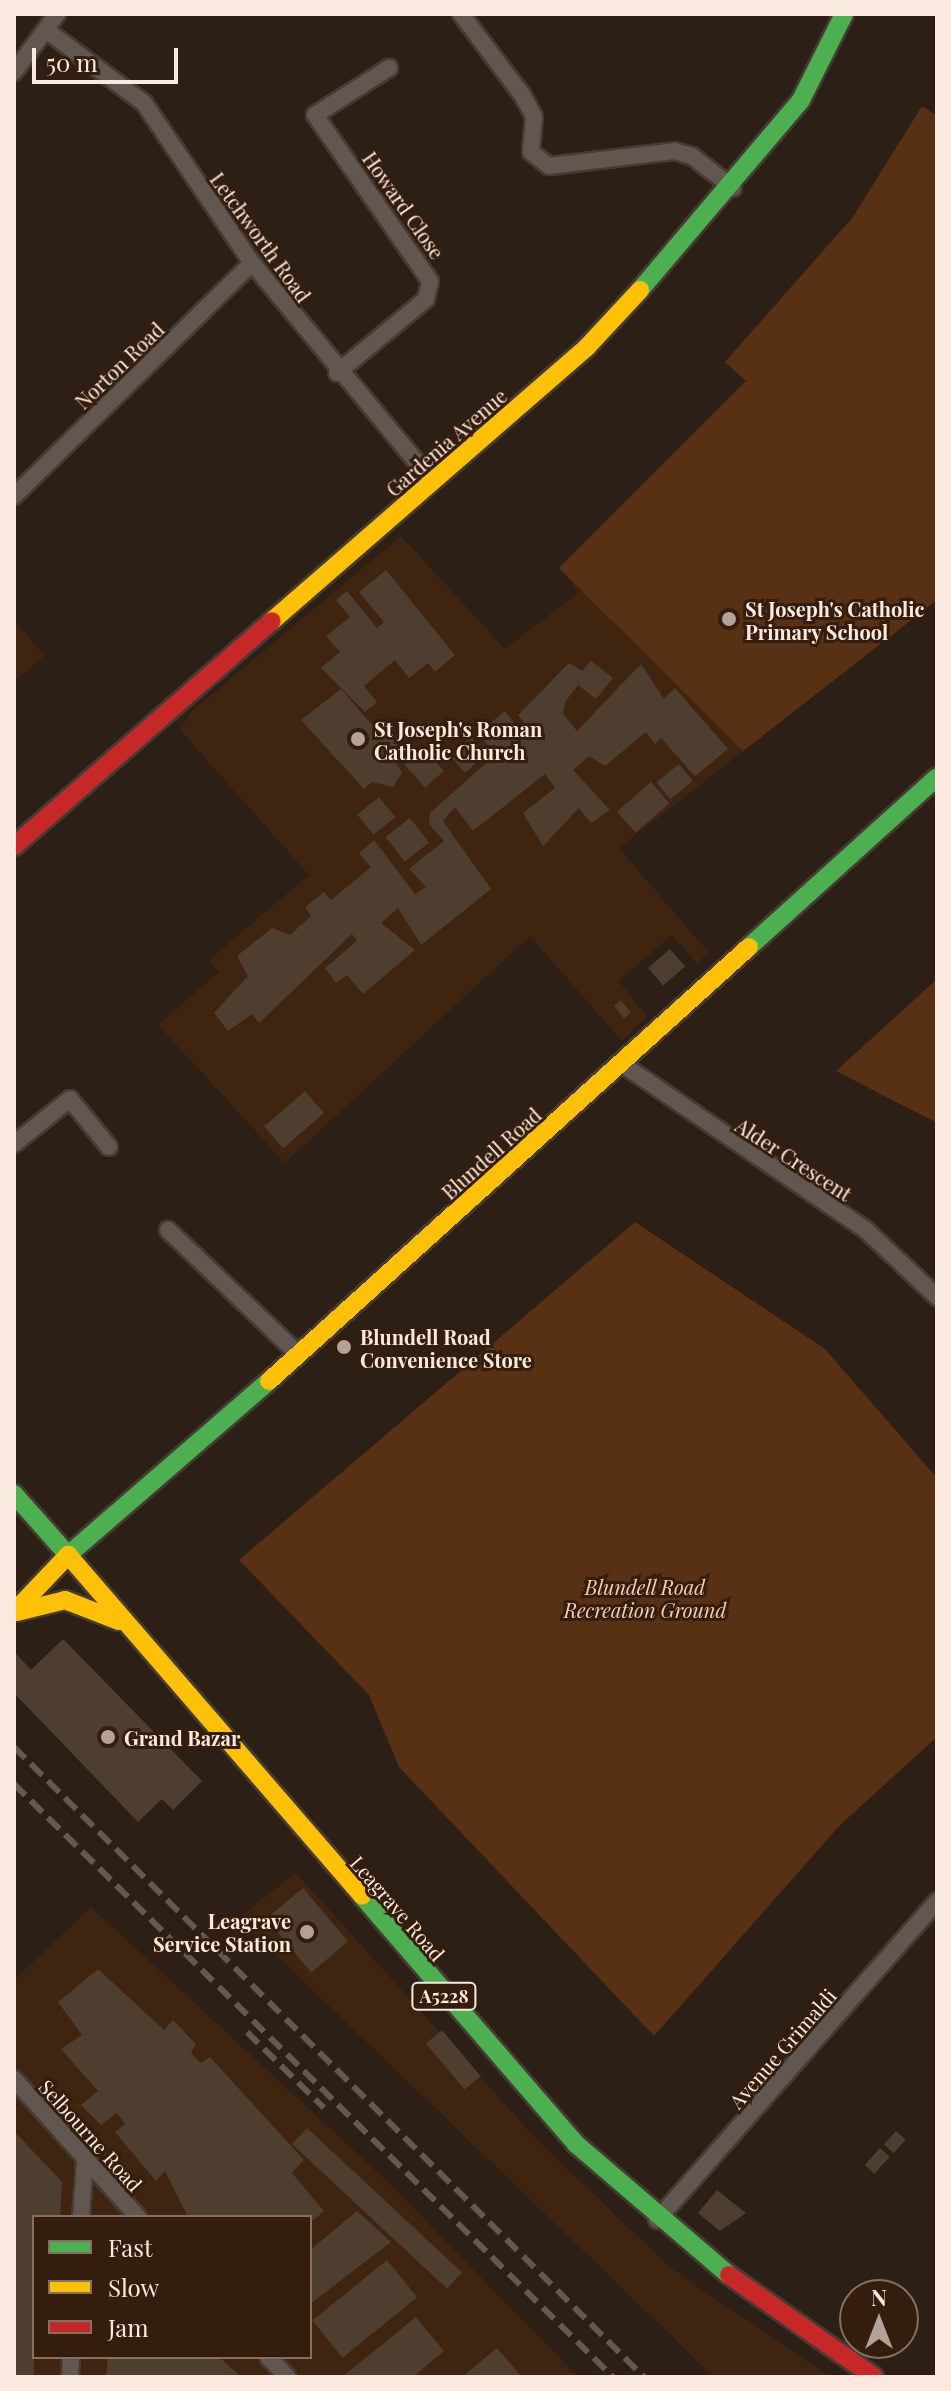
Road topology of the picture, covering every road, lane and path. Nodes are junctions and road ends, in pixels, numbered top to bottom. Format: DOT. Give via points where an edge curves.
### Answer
graph roads {
  1 [pos="57,14"];
  2 [pos="461,14"];
  3 [pos="844,14"];
  4 [pos="46,30"];
  5 [pos="389,68"];
  6 [pos="14,72"];
  7 [pos="733,188"];
  8 [pos="252,263"];
  9 [pos="337,373"];
  10 [pos="433,482"];
  11 [pos="14,496"];
  12 [pos="937,777"];
  13 [pos="14,846"];
  14 [pos="622,1064"];
  15 [pos="14,1144"];
  16 [pos="109,1147"];
  17 [pos="168,1230"];
  18 [pos="937,1297"];
  19 [pos="298,1354"];
  20 [pos="14,1494"];
  21 [pos="68,1555"];
  22 [pos="14,1613"];
  23 [pos="126,1625"];
  24 [pos="937,1901"];
  25 [pos="17,2088"];
  26 [pos="85,2160"];
  27 [pos="81,2215"];
  28 [pos="136,2215"];
  29 [pos="657,2220"];
  30 [pos="270,2359"];
  31 [pos="287,2377"];
  32 [pos="874,2377"];
  1 -- 4 [label="street"];
  2 -- 7 [label="street" via="523,96 534,117 531,152 549,166 674,151 692,156"];
  3 -- 7 [label="street, Gardenia Avenue" via="801,100"];
  4 -- 6 [label="street"];
  4 -- 8 [label="street, Letchworth Road" via="144,103"];
  5 -- 9 [label="street, Howard Close" via="315,115 430,281 426,299"];
  7 -- 10 [label="street, Gardenia Avenue" via="587,347"];
  8 -- 9 [label="street, Letchworth Road"];
  8 -- 11 [label="street, Norton Road"];
  9 -- 10 [label="street, Letchworth Road"];
  10 -- 13 [label="street, Gardenia Avenue"];
  12 -- 14 [label="street, Blundell Road"];
  14 -- 18 [label="street, Alder Crescent" via="866,1230"];
  14 -- 19 [label="street, Blundell Road"];
  15 -- 16 [label="street" via="70,1099"];
  17 -- 19 [label="street"];
  19 -- 21 [label="street, Blundell Road"];
  20 -- 21 [label="street, Leagrave Road"];
  21 -- 22 [label="street, Blundell Road"];
  21 -- 23 [label="street, Leagrave Road / A5228"];
  22 -- 23 [label="street" via="65,1600"];
  23 -- 29 [label="street, Leagrave Road / A5228" via="519,2083"];
  24 -- 29 [label="street, Avenue Grimaldi"];
  25 -- 26 [label="street, Selbourne Road"];
  26 -- 27 [label="street"];
  26 -- 28 [label="street, Selbourne Road"];
  29 -- 32 [label="street, Leagrave Road / A5228" via="800,2330"];
  30 -- 31 [label="street"];
}
